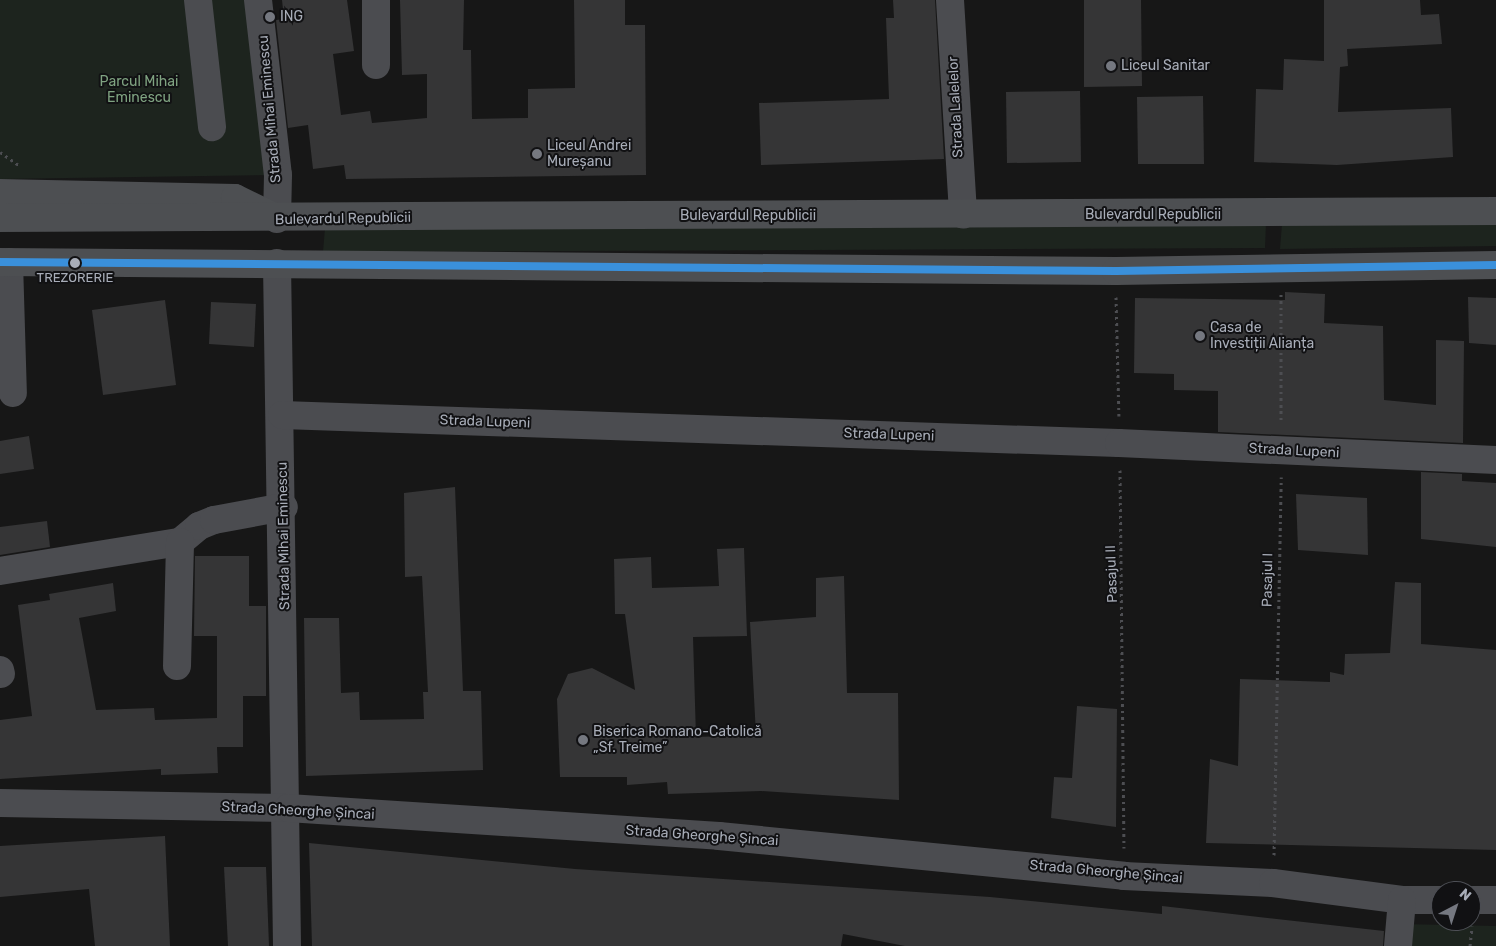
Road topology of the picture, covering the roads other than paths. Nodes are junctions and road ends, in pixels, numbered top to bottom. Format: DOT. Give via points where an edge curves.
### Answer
graph roads {
  1 [pos="199,0"];
  2 [pos="258,0"];
  3 [pos="376,0"];
  4 [pos="950,0"];
  5 [pos="376,66"];
  6 [pos="212,127"];
  7 [pos="0,193"];
  8 [pos="1496,211"];
  9 [pos="963,215"];
  10 [pos="0,218"];
  11 [pos="277,219"];
  12 [pos="4,262"];
  13 [pos="277,263"];
  14 [pos="1496,265"];
  15 [pos="13,393"];
  16 [pos="282,415"];
  17 [pos="1496,460"];
  18 [pos="284,507"];
  19 [pos="180,542"];
  20 [pos="0,571"];
  21 [pos="177,666"];
  22 [pos="0,670"];
  23 [pos="0,674"];
  24 [pos="0,803"];
  25 [pos="288,808"];
  26 [pos="1402,900"];
  27 [pos="1431,900"];
  28 [pos="1496,900"];
  29 [pos="1481,908"];
  30 [pos="287,946"];
  31 [pos="1398,946"];
  1 -- 6 [label="street"];
  2 -- 11 [label="street, Strada Mihai Eminescu" via="278,175"];
  3 -- 5 [label="street"];
  4 -- 9 [label="street, Strada Lalelelor"];
  7 -- 11 [label="main road" via="235,198"];
  8 -- 9 [label="main road, Bulevardul Republicii"];
  9 -- 11 [label="main road, Bulevardul Republicii"];
  10 -- 11 [label="main road, Bulevardul Republicii"];
  12 -- 13 [label="main road"];
  12 -- 15 [label="street"];
  13 -- 14 [label="main road" via="1116,272"];
  13 -- 16 [label="street, Strada Mihai Eminescu"];
  16 -- 17 [label="street, Strada Lupeni" via="1119,443"];
  16 -- 18 [label="street, Strada Mihai Eminescu"];
  18 -- 19 [label="street" via="214,520 199,526"];
  18 -- 25 [label="street, Strada Mihai Eminescu"];
  19 -- 20 [label="street"];
  19 -- 21 [label="street"];
  22 -- 23 [label="street"];
  24 -- 25 [label="street, Strada Gheorghe Șincai"];
  25 -- 26 [label="street, Strada Gheorghe Șincai" via="878,849 1124,876 1273,883"];
  25 -- 30 [label="street, Strada Mihai Eminescu"];
  26 -- 27 [label="street, Strada Gheorghe Șincai"];
  26 -- 31 [label="street"];
  28 -- 29 [label="street"];
}
